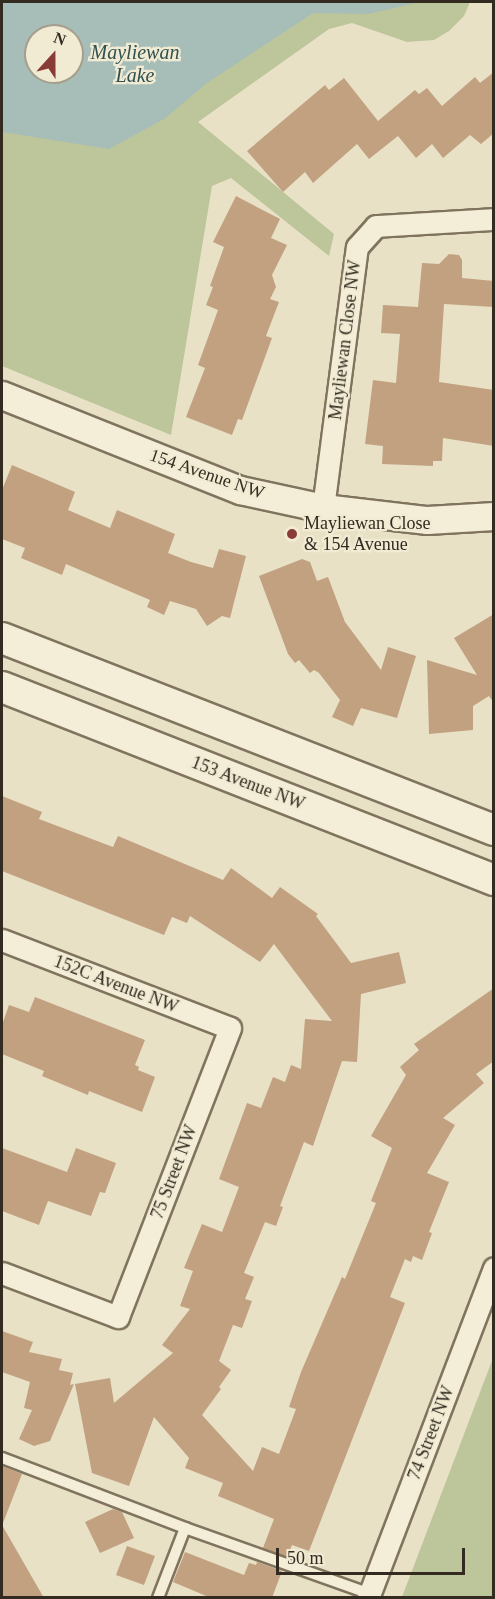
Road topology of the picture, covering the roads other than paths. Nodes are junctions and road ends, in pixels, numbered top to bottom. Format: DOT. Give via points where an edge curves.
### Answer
graph roads {
  1 [pos="494,219"];
  2 [pos="2,395"];
  3 [pos="323,508"];
  4 [pos="494,516"];
  5 [pos="2,638"];
  6 [pos="2,687"];
  7 [pos="494,830"];
  8 [pos="494,880"];
  9 [pos="2,940"];
  10 [pos="230,1028"];
  11 [pos="494,1268"];
  12 [pos="2,1273"];
  13 [pos="2,1458"];
  14 [pos="184,1528"];
  15 [pos="369,1596"];
  16 [pos="158,1598"];
  1 -- 3 [label="street, Mayliewan Close NW" via="376,226 357,247"];
  2 -- 3 [label="street, 154 Avenue NW" via="240,490"];
  3 -- 4 [label="street, 154 Avenue NW" via="427,520"];
  5 -- 7 [label="main road"];
  6 -- 8 [label="main road, 153 Avenue NW"];
  9 -- 10 [label="street, 152C Avenue NW"];
  10 -- 12 [label="street, 75 Street NW" via="118,1317"];
  11 -- 15 [label="street, 74 Street NW"];
  13 -- 14 [label="lane"];
  14 -- 15 [label="lane"];
  14 -- 16 [label="lane"];
}
